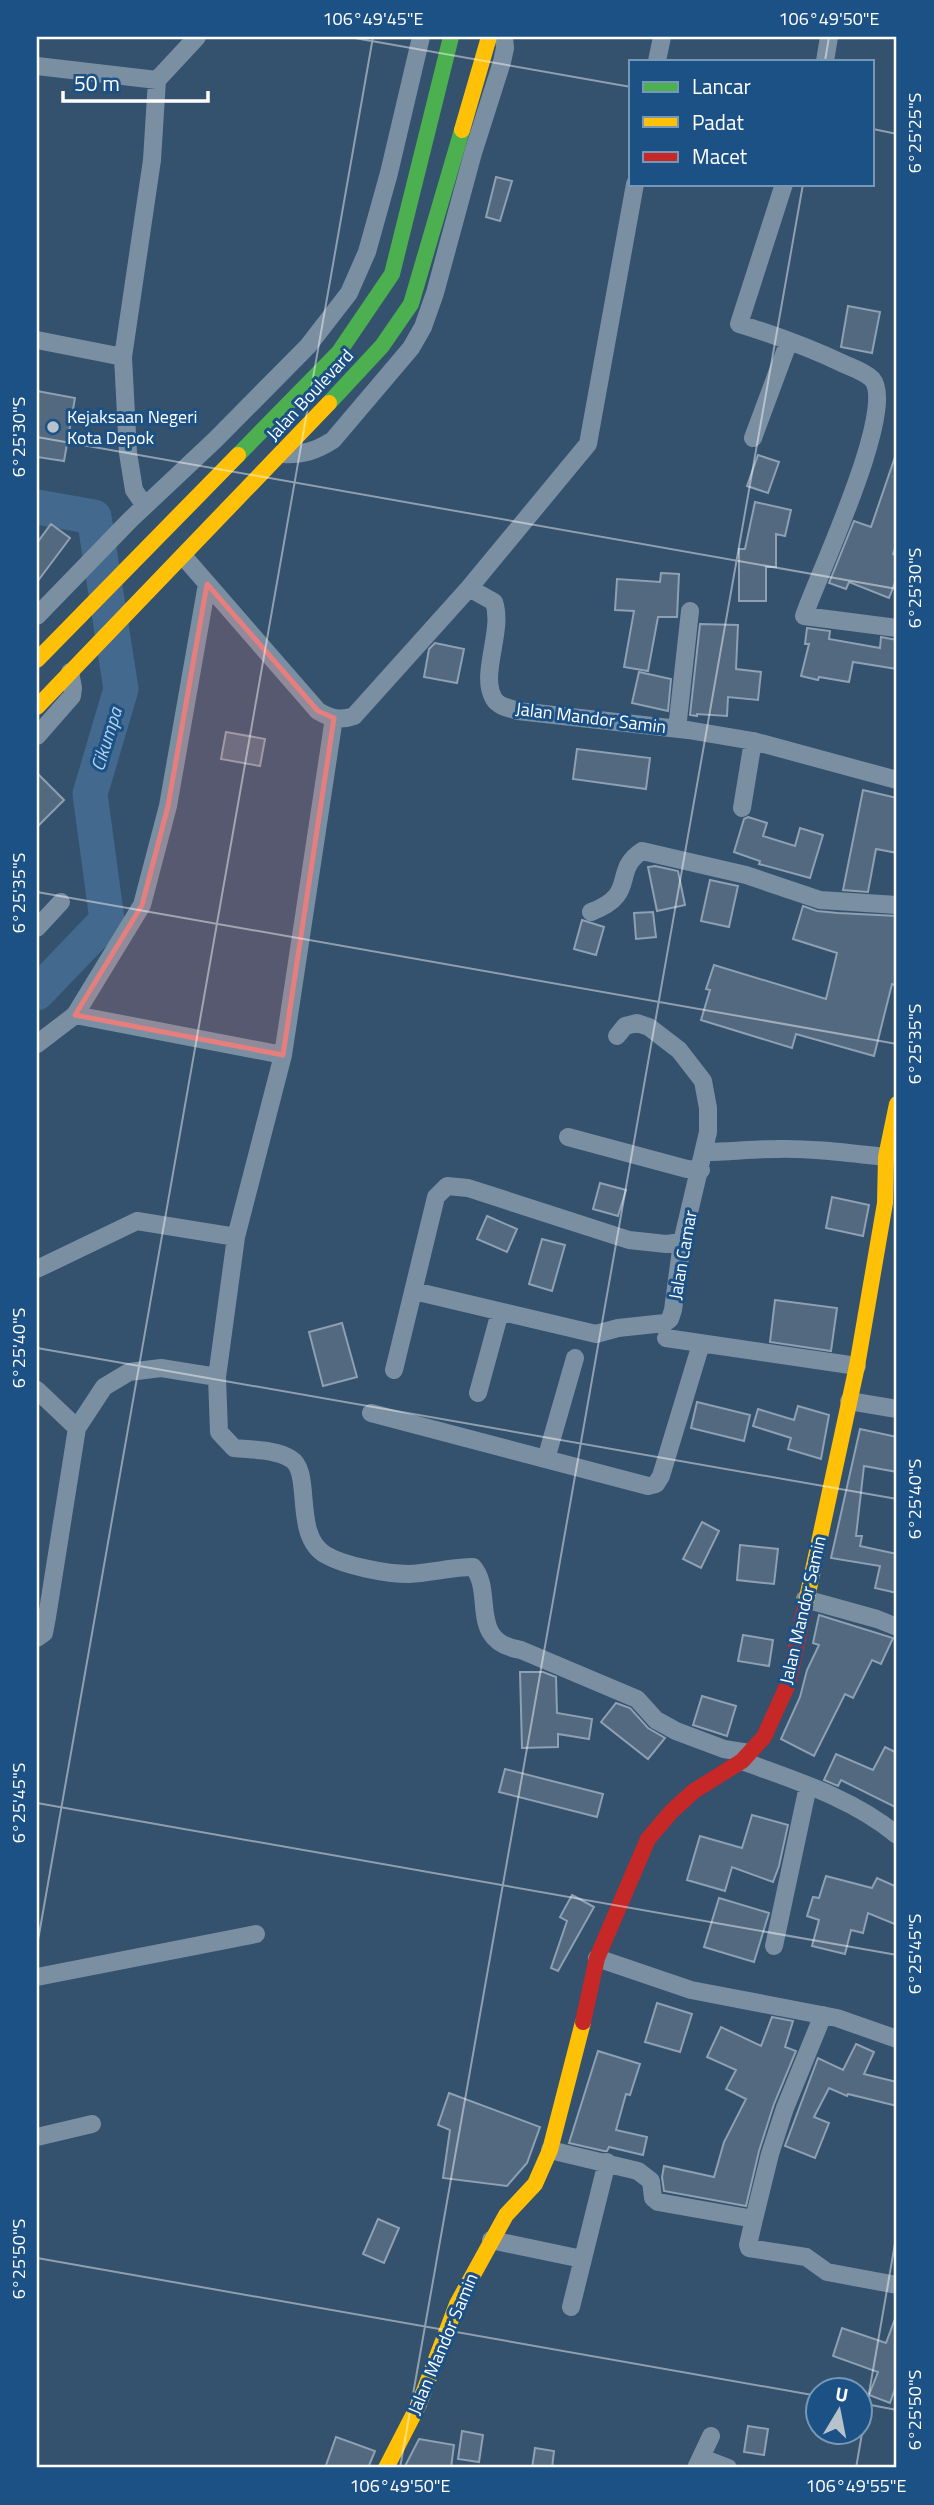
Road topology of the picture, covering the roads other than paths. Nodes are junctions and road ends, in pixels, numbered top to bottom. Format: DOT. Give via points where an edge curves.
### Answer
graph roads {
  1 [pos="197,37"];
  2 [pos="421,37"];
  3 [pos="451,37"];
  4 [pos="489,37"];
  5 [pos="504,37"];
  6 [pos="662,37"];
  7 [pos="829,37"];
  8 [pos="657,60"];
  9 [pos="825,60"];
  10 [pos="37,66"];
  11 [pos="157,80"];
  12 [pos="635,186"];
  13 [pos="783,186"];
  14 [pos="37,340"];
  15 [pos="789,341"];
  16 [pos="123,357"];
  17 [pos="753,438"];
  18 [pos="282,454"];
  19 [pos="145,506"];
  20 [pos="184,557"];
  21 [pos="207,584"];
  22 [pos="469,588"];
  23 [pos="690,611"];
  24 [pos="37,616"];
  25 [pos="897,628"];
  26 [pos="55,642"];
  27 [pos="37,660"];
  28 [pos="74,668"];
  29 [pos="37,706"];
  30 [pos="334,718"];
  31 [pos="677,729"];
  32 [pos="37,736"];
  33 [pos="753,741"];
  34 [pos="897,780"];
  35 [pos="742,808"];
  36 [pos="61,902"];
  37 [pos="897,905"];
  38 [pos="592,912"];
  39 [pos="37,928"];
  40 [pos="75,1015"];
  41 [pos="617,1036"];
  42 [pos="37,1044"];
  43 [pos="283,1055"];
  44 [pos="897,1104"];
  45 [pos="568,1137"];
  46 [pos="894,1140"];
  47 [pos="704,1152"];
  48 [pos="886,1157"];
  49 [pos="701,1170"];
  50 [pos="236,1237"];
  51 [pos="682,1242"];
  52 [pos="37,1269"];
  53 [pos="414,1291"];
  54 [pos="500,1312"];
  55 [pos="666,1338"];
  56 [pos="701,1343"];
  57 [pos="575,1358"];
  58 [pos="857,1366"];
  59 [pos="394,1370"];
  60 [pos="217,1377"];
  61 [pos="37,1390"];
  62 [pos="478,1393"];
  63 [pos="849,1401"];
  64 [pos="897,1409"];
  65 [pos="371,1413"];
  66 [pos="77,1428"];
  67 [pos="547,1459"];
  68 [pos="806,1599"];
  69 [pos="897,1628"];
  70 [pos="37,1638"];
  71 [pos="746,1757"];
  72 [pos="808,1786"];
  73 [pos="897,1835"];
  74 [pos="256,1934"];
  75 [pos="774,1947"];
  76 [pos="597,1958"];
  77 [pos="37,1978"];
  78 [pos="823,2015"];
  79 [pos="897,2039"];
  80 [pos="92,2124"];
  81 [pos="37,2137"];
  82 [pos="550,2150"];
  83 [pos="607,2162"];
  84 [pos="754,2219"];
  85 [pos="491,2240"];
  86 [pos="582,2259"];
  87 [pos="897,2285"];
  88 [pos="571,2307"];
  89 [pos="711,2436"];
  90 [pos="699,2463"];
  91 [pos="386,2468"];
  92 [pos="728,2468"];
  1 -- 11 [label="street"];
  2 -- 19 [label="street" via="368,252 349,293 307,346"];
  3 -- 26 [label="main road, Jalan Boulevard" via="392,274 339,352"];
  4 -- 18 [label="main road, Jalan Boulevard" via="411,304 382,346"];
  5 -- 18 [label="street" via="502,62 423,327 411,348 333,440 318,450"];
  6 -- 8 [label="street"];
  7 -- 9 [label="street"];
  10 -- 11 [label="street"];
  11 -- 16 [label="street" via="152,160"];
  12 -- 22 [label="street" via="588,444"];
  13 -- 15 [label="street" via="739,324"];
  14 -- 16 [label="street"];
  15 -- 17 [label="street"];
  15 -- 25 [label="street" via="864,373 879,391 875,424 861,469 804,616"];
  16 -- 19 [label="street" via="128,453 134,490"];
  18 -- 20 [label="main road, Jalan Boulevard"];
  19 -- 24 [label="street"];
  20 -- 21 [label="street"];
  20 -- 28 [label="main road, Jalan Boulevard"];
  21 -- 30 [label="street" via="318,711"];
  21 -- 40 [label="street" via="168,806 142,905"];
  22 -- 30 [label="street" via="354,716"];
  22 -- 31 [label="street, Jalan Mandor Samin" via="494,602 498,615 490,662 491,691 502,706"];
  23 -- 31 [label="street"];
  26 -- 27 [label="main road, Jalan Boulevard"];
  26 -- 28 [label="main road"];
  28 -- 29 [label="main road, Jalan Boulevard"];
  28 -- 32 [label="street" via="69,701"];
  30 -- 43 [label="street"];
  31 -- 33 [label="street, Jalan Mandor Samin"];
  33 -- 34 [label="street, Jalan Mandor Samin"];
  33 -- 35 [label="street"];
  36 -- 39 [label="street"];
  37 -- 38 [label="street" via="820,900 746,875 642,850 628,865 615,900"];
  40 -- 42 [label="street"];
  40 -- 43 [label="street"];
  41 -- 47 [label="street, Jalan Camar" via="625,1026 649,1027 690,1062 703,1081 708,1108"];
  43 -- 50 [label="street"];
  44 -- 46 [label="main road, Jalan Mandor Samin"];
  45 -- 49 [label="street"];
  46 -- 48 [label="main road, Jalan Mandor Samin"];
  47 -- 48 [label="street" via="775,1149"];
  47 -- 49 [label="street, Jalan Camar"];
  48 -- 58 [label="main road, Jalan Mandor Samin" via="885,1203"];
  49 -- 51 [label="street, Jalan Camar"];
  50 -- 52 [label="street" via="136,1221"];
  50 -- 60 [label="street"];
  51 -- 53 [label="street" via="629,1240 468,1188 447,1186 436,1197"];
  51 -- 54 [label="street, Jalan Camar" via="673,1310 665,1323 596,1334"];
  53 -- 54 [label="street, Jalan Camar"];
  53 -- 59 [label="street"];
  54 -- 62 [label="street"];
  55 -- 56 [label="street"];
  56 -- 58 [label="street"];
  56 -- 67 [label="street" via="656,1484 648,1486"];
  57 -- 67 [label="street"];
  58 -- 63 [label="main road, Jalan Mandor Samin"];
  60 -- 66 [label="street" via="162,1368 129,1373 104,1387"];
  60 -- 71 [label="street" via="219,1432 234,1448 292,1459 300,1471 310,1537 326,1555 409,1574 473,1567 479,1574 493,1637 507,1648 637,1699 656,1720 676,1731"];
  61 -- 66 [label="street"];
  63 -- 64 [label="street"];
  63 -- 68 [label="main road, Jalan Mandor Samin"];
  65 -- 67 [label="street"];
  66 -- 70 [label="street" via="44,1633"];
  68 -- 69 [label="street"];
  68 -- 71 [label="main road, Jalan Mandor Samin" via="788,1684 764,1737"];
  71 -- 72 [label="street"];
  71 -- 76 [label="main road, Jalan Mandor Samin" via="694,1791 648,1839"];
  72 -- 73 [label="street" via="876,1818"];
  72 -- 75 [label="street"];
  74 -- 77 [label="street"];
  76 -- 78 [label="street" via="691,1990"];
  76 -- 82 [label="main road, Jalan Mandor Samin"];
  78 -- 79 [label="street"];
  78 -- 84 [label="street" via="785,2108"];
  80 -- 81 [label="street"];
  82 -- 83 [label="street"];
  82 -- 85 [label="main road, Jalan Mandor Samin" via="535,2184"];
  83 -- 84 [label="street" via="646,2176 658,2202"];
  83 -- 86 [label="street"];
  84 -- 87 [label="street" via="749,2248 806,2257 827,2272"];
  85 -- 86 [label="street"];
  85 -- 91 [label="main road, Jalan Mandor Samin" via="457,2304 419,2404"];
  86 -- 88 [label="street"];
  89 -- 90 [label="street"];
  90 -- 92 [label="street"];
}
